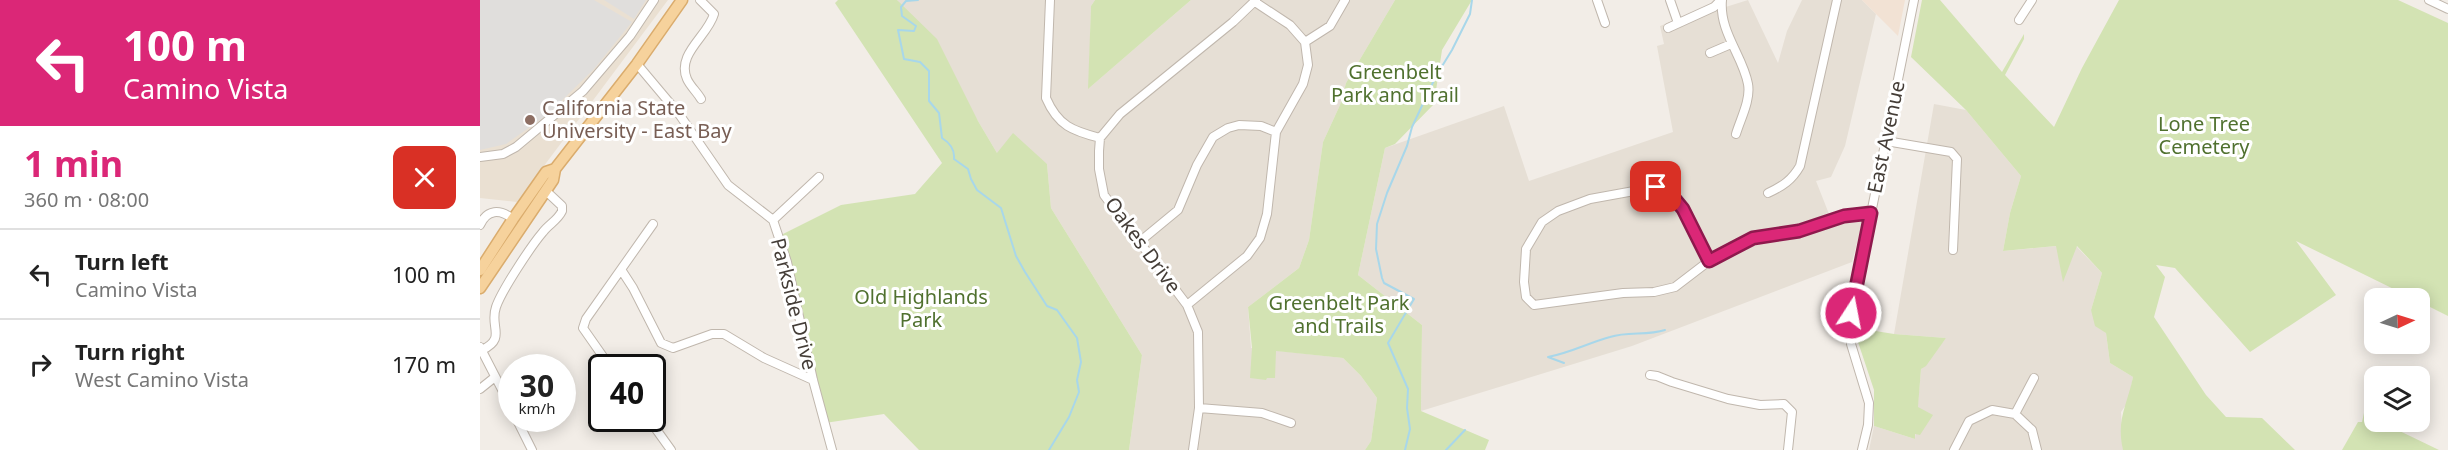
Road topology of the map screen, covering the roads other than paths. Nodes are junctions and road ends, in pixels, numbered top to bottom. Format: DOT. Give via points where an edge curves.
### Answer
graph roads {
  1 [pos="654,0"];
  2 [pos="682,0"];
  3 [pos="700,0"];
  4 [pos="1050,0"];
  5 [pos="1345,0"];
  6 [pos="1597,0"];
  7 [pos="1670,0"];
  8 [pos="1722,0"];
  9 [pos="1837,0"];
  10 [pos="1914,0"];
  11 [pos="2032,0"];
  12 [pos="2429,0"];
  13 [pos="1256,1"];
  14 [pos="2448,9"];
  15 [pos="2019,20"];
  16 [pos="1605,23"];
  17 [pos="1678,23"];
  18 [pos="1668,27"];
  19 [pos="1305,42"];
  20 [pos="1731,44"];
  21 [pos="1710,53"];
  22 [pos="638,64"];
  23 [pos="702,99"];
  24 [pos="1276,132"];
  25 [pos="1736,134"];
  26 [pos="1100,138"];
  27 [pos="1886,141"];
  28 [pos="480,158"];
  29 [pos="555,169"];
  30 [pos="819,177"];
  31 [pos="546,191"];
  32 [pos="1768,193"];
  33 [pos="1871,213"];
  34 [pos="513,219"];
  35 [pos="773,220"];
  36 [pos="653,224"];
  37 [pos="480,226"];
  38 [pos="1138,243"];
  39 [pos="1953,250"];
  40 [pos="1709,261"];
  41 [pos="480,270"];
  42 [pos="622,271"];
  43 [pos="480,288"];
  44 [pos="1186,305"];
  45 [pos="481,349"];
  46 [pos="601,354"];
  47 [pos="1650,375"];
  48 [pos="495,377"];
  49 [pos="2034,378"];
  50 [pos="813,380"];
  51 [pos="498,383"];
  52 [pos="480,389"];
  53 [pos="1199,408"];
  54 [pos="2015,414"];
  55 [pos="1291,423"];
  56 [pos="523,432"];
  57 [pos="658,432"];
  58 [pos="532,450"];
  59 [pos="671,450"];
  60 [pos="832,450"];
  61 [pos="1193,450"];
  62 [pos="1788,450"];
  63 [pos="1862,450"];
  64 [pos="1954,450"];
  65 [pos="2037,450"];
  1 -- 28 [label="street" via="591,83 516,147"];
  2 -- 22 [label="main road"];
  3 -- 23 [label="street" via="714,14 711,25 684,64 687,78"];
  4 -- 26 [label="street" via="1046,98 1064,124"];
  5 -- 19 [label="street" via="1330,26"];
  6 -- 16 [label="street"];
  7 -- 17 [label="street"];
  8 -- 17 [label="street"];
  8 -- 20 [label="street"];
  9 -- 32 [label="street" via="1800,166 1794,177"];
  10 -- 27 [label="street, East Avenue"];
  11 -- 15 [label="street"];
  12 -- 14 [label="street"];
  13 -- 19 [label="street" via="1290,25"];
  13 -- 26 [label="street" via="1120,114"];
  17 -- 18 [label="street"];
  19 -- 24 [label="street" via="1308,65 1303,84"];
  20 -- 21 [label="street"];
  20 -- 25 [label="street" via="1748,85 1748,98"];
  22 -- 29 [label="main road"];
  22 -- 35 [label="street, Parkside Drive" via="679,114 728,185"];
  24 -- 38 [label="street" via="1261,126 1239,125 1213,137 1178,210"];
  24 -- 44 [label="street" via="1267,214 1260,238 1247,256"];
  26 -- 38 [label="street, Oakes Drive" via="1099,169 1104,195"];
  27 -- 33 [label="street, East Avenue"];
  27 -- 39 [label="street" via="1951,152 1957,159"];
  29 -- 31 [label="main road"];
  29 -- 34 [label="main road" via="546,172"];
  30 -- 35 [label="street"];
  31 -- 43 [label="main road"];
  31 -- 45 [label="street" via="562,206 562,211 544,230 502,294 495,314 496,339 491,346"];
  33 -- 40 [label="street" via="1753,238"];
  33 -- 63 [label="street, East Avenue" via="1851,313 1851,344 1869,403"];
  34 -- 37 [label="street" via="505,212 495,211 487,214"];
  34 -- 41 [label="main road"];
  35 -- 50 [label="street, Parkside Drive" via="787,262"];
  36 -- 42 [label="street"];
  38 -- 44 [label="street, Oakes Drive"];
  40 -- 40 [label="street" via="1683,209 1669,192 1656,187 1590,199 1558,211 1542,222 1526,249 1526,297 1534,305 1654,292 1675,286"];
  42 -- 46 [label="street" via="583,328"];
  42 -- 50 [label="street" via="661,343 673,348 712,334 724,334"];
  44 -- 53 [label="street, Oakes Drive" via="1198,332"];
  45 -- 48 [label="street"];
  47 -- 62 [label="street" via="1728,399 1760,405 1784,404 1792,412"];
  48 -- 51 [label="street"];
  48 -- 52 [label="street"];
  49 -- 54 [label="street"];
  50 -- 60 [label="street, Parkside Drive"];
  53 -- 55 [label="street" via="1262,413"];
  53 -- 61 [label="street, Oakes Drive"];
  54 -- 64 [label="street" via="1992,410 1969,421"];
  54 -- 65 [label="street" via="2032,430"];
  56 -- 58 [label="street"];
  57 -- 59 [label="street"];
}
